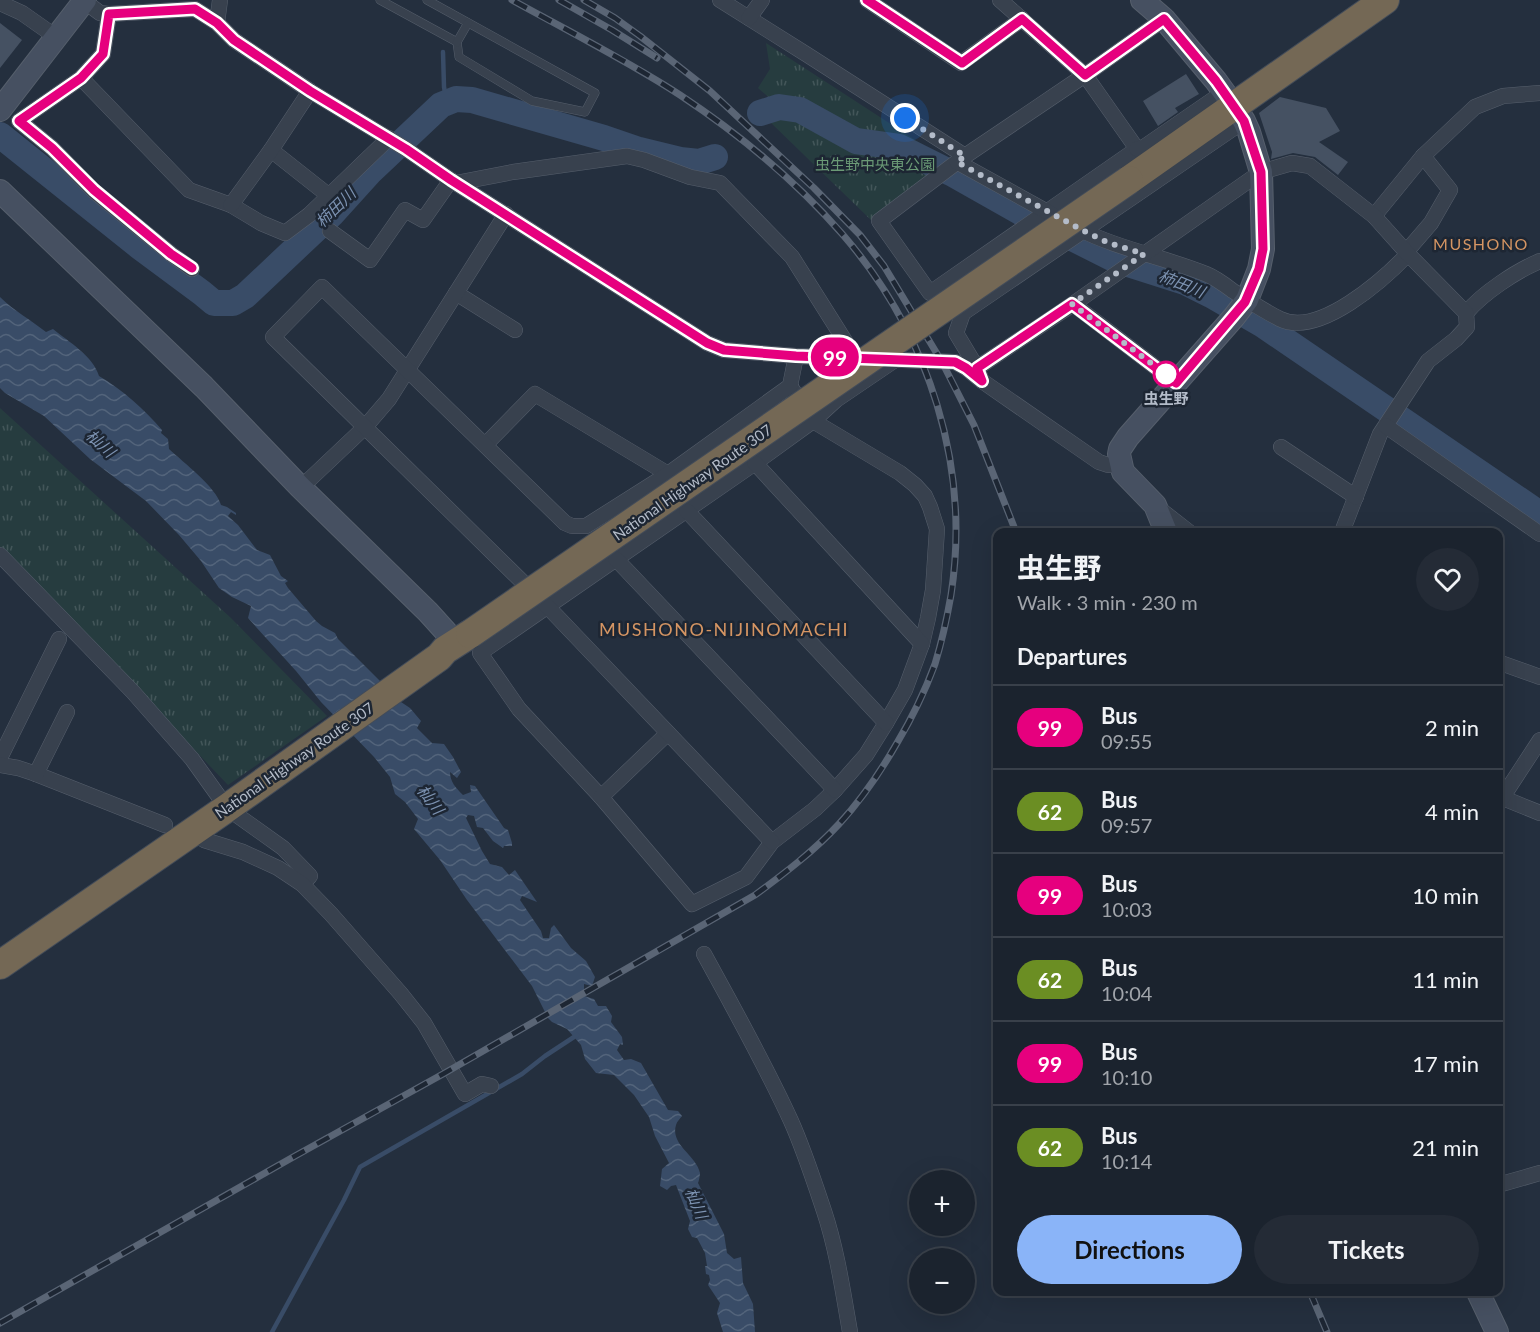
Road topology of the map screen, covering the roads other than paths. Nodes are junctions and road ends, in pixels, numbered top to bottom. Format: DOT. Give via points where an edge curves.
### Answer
graph roads {
  1 [pos="220,0"];
  2 [pos="380,0"];
  3 [pos="427,0"];
  4 [pos="720,0"];
  5 [pos="762,0"];
  6 [pos="867,0"];
  7 [pos="1000,0"];
  8 [pos="1142,0"];
  9 [pos="1385,0"];
  10 [pos="85,1"];
  11 [pos="0,3"];
  12 [pos="109,14"];
  13 [pos="749,18"];
  14 [pos="1022,19"];
  15 [pos="1164,19"];
  16 [pos="217,23"];
  17 [pos="468,23"];
  18 [pos="56,37"];
  19 [pos="457,42"];
  20 [pos="1085,75"];
  21 [pos="81,78"];
  22 [pos="310,91"];
  23 [pos="1540,94"];
  24 [pos="1234,106"];
  25 [pos="1,109"];
  26 [pos="397,143"];
  27 [pos="1137,149"];
  28 [pos="271,150"];
  29 [pos="1423,156"];
  30 [pos="959,160"];
  31 [pos="1261,172"];
  32 [pos="453,181"];
  33 [pos="0,191"];
  34 [pos="328,195"];
  35 [pos="231,205"];
  36 [pos="1046,212"];
  37 [pos="506,214"];
  38 [pos="1374,216"];
  39 [pos="330,231"];
  40 [pos="1082,232"];
  41 [pos="1407,253"];
  42 [pos="1141,256"];
  43 [pos="1540,261"];
  44 [pos="192,268"];
  45 [pos="456,293"];
  46 [pos="1072,304"];
  47 [pos="1242,306"];
  48 [pos="1466,313"];
  49 [pos="515,330"];
  50 [pos="796,356"];
  51 [pos="857,359"];
  52 [pos="895,360"];
  53 [pos="408,369"];
  54 [pos="980,375"];
  55 [pos="1176,383"];
  56 [pos="790,386"];
  57 [pos="813,421"];
  58 [pos="1386,426"];
  59 [pos="365,428"];
  60 [pos="485,445"];
  61 [pos="1281,447"];
  62 [pos="755,463"];
  63 [pos="1120,465"];
  64 [pos="668,474"];
  65 [pos="300,487"];
  66 [pos="1356,496"];
  67 [pos="1155,506"];
  68 [pos="687,510"];
  69 [pos="1164,528"];
  70 [pos="1184,528"];
  71 [pos="1344,528"];
  72 [pos="1540,534"];
  73 [pos="0,555"];
  74 [pos="616,559"];
  75 [pos="547,606"];
  76 [pos="58,639"];
  77 [pos="922,644"];
  78 [pos="455,645"];
  79 [pos="1503,664"];
  80 [pos="1540,677"];
  81 [pos="67,712"];
  82 [pos="886,723"];
  83 [pos="668,733"];
  84 [pos="1540,740"];
  85 [pos="0,758"];
  86 [pos="0,765"];
  87 [pos="36,774"];
  88 [pos="835,790"];
  89 [pos="1503,794"];
  90 [pos="602,796"];
  91 [pos="1503,798"];
  92 [pos="233,804"];
  93 [pos="1540,813"];
  94 [pos="165,825"];
  95 [pos="204,840"];
  96 [pos="772,842"];
  97 [pos="302,884"];
  98 [pos="704,954"];
  99 [pos="0,965"];
  100 [pos="491,1086"];
  101 [pos="1540,1173"];
  102 [pos="1503,1184"];
  103 [pos="1480,1296"];
  104 [pos="850,1332"];
  105 [pos="1497,1332"];
  1 -- 16 [label="street"];
  2 -- 19 [label="lane"];
  3 -- 17 [label="lane"];
  4 -- 13 [label="street"];
  5 -- 13 [label="street"];
  6 -- 14 [label="street" via="962,63"];
  7 -- 14 [label="street"];
  8 -- 15 [label="street"];
  9 -- 24 [label="highway, National Highway Route 307"];
  10 -- 12 [label="street" via="100,13"];
  10 -- 18 [label="street"];
  11 -- 18 [label="street"];
  12 -- 16 [label="street" via="195,9"];
  12 -- 21 [label="street" via="103,54"];
  13 -- 30 [label="street"];
  14 -- 20 [label="street"];
  15 -- 20 [label="street"];
  15 -- 24 [label="street"];
  16 -- 22 [label="street" via="234,40"];
  17 -- 19 [label="lane"];
  17 -- 19 [label="lane" via="595,93 585,112 532,101 459,57"];
  18 -- 25 [label="street"];
  20 -- 27 [label="street"];
  20 -- 30 [label="street"];
  21 -- 35 [label="street" via="189,190"];
  21 -- 44 [label="street" via="19,121 94,190"];
  22 -- 26 [label="street"];
  22 -- 28 [label="street"];
  23 -- 29 [label="street" via="1503,96 1475,106"];
  24 -- 27 [label="street"];
  24 -- 31 [label="street"];
  24 -- 40 [label="street"];
  24 -- 78 [label="highway, National Highway Route 307, bridge"];
  26 -- 32 [label="street"];
  26 -- 34 [label="street"];
  27 -- 36 [label="street"];
  28 -- 34 [label="street"];
  28 -- 35 [label="street"];
  29 -- 38 [label="street"];
  29 -- 41 [label="street" via="1450,190"];
  30 -- 36 [label="street"];
  30 -- 36 [label="street" via="879,221 930,293"];
  31 -- 38 [label="street" via="1292,163 1310,166"];
  31 -- 42 [label="street"];
  31 -- 47 [label="street" via="1263,249 1259,269"];
  32 -- 37 [label="street"];
  32 -- 39 [label="street" via="423,220 405,210 370,260"];
  32 -- 51 [label="street" via="627,156 720,183 792,257"];
  33 -- 65 [label="street" via="204,387"];
  34 -- 35 [label="street" via="285,233"];
  36 -- 40 [label="street"];
  37 -- 45 [label="street"];
  37 -- 50 [label="street" via="707,343 724,350"];
  38 -- 41 [label="street"];
  40 -- 42 [label="street"];
  40 -- 54 [label="street" via="963,313 956,333"];
  41 -- 47 [label="street" via="1377,284 1339,309 1311,321 1292,323"];
  41 -- 48 [label="street"];
  42 -- 46 [label="street"];
  42 -- 47 [label="street" via="1210,276"];
  43 -- 48 [label="street" via="1522,268"];
  45 -- 49 [label="street"];
  45 -- 53 [label="street"];
  46 -- 54 [label="street"];
  46 -- 55 [label="street"];
  47 -- 55 [label="street"];
  48 -- 58 [label="street" via="1467,327 1428,361"];
  50 -- 51 [label="street"];
  50 -- 56 [label="street"];
  51 -- 52 [label="street"];
  52 -- 54 [label="street" via="955,362"];
  52 -- 57 [label="street" via="836,400"];
  53 -- 59 [label="street"];
  53 -- 59 [label="street" via="322,287 273,337"];
  53 -- 60 [label="street"];
  54 -- 63 [label="street" via="1099,462"];
  55 -- 63 [label="street" via="1128,437 1120,449"];
  56 -- 57 [label="street"];
  56 -- 64 [label="street"];
  57 -- 62 [label="street"];
  57 -- 77 [label="street" via="900,473 925,496 936,541 933,590"];
  58 -- 66 [label="street"];
  58 -- 72 [label="street"];
  59 -- 65 [label="street"];
  59 -- 75 [label="street"];
  60 -- 64 [label="street" via="535,394"];
  60 -- 64 [label="street" via="572,526 586,526"];
  61 -- 66 [label="street"];
  62 -- 68 [label="street"];
  62 -- 77 [label="street"];
  63 -- 67 [label="street"];
  65 -- 78 [label="street" via="420,603"];
  66 -- 71 [label="street"];
  67 -- 69 [label="street"];
  67 -- 70 [label="street"];
  68 -- 74 [label="street"];
  68 -- 82 [label="street"];
  73 -- 92 [label="street" via="133,692"];
  74 -- 75 [label="street"];
  74 -- 88 [label="street"];
  75 -- 83 [label="street"];
  75 -- 90 [label="street" via="480,653 519,709"];
  76 -- 85 [label="street"];
  77 -- 82 [label="street" via="905,690"];
  78 -- 92 [label="highway, National Highway Route 307"];
  79 -- 80 [label="street"];
  81 -- 87 [label="street"];
  82 -- 88 [label="street" via="866,755"];
  83 -- 90 [label="street"];
  83 -- 96 [label="street"];
  84 -- 89 [label="street"];
  86 -- 87 [label="street"];
  87 -- 94 [label="street"];
  88 -- 96 [label="street"];
  90 -- 96 [label="street" via="692,904 746,877"];
  91 -- 93 [label="street"];
  92 -- 97 [label="street" via="310,876"];
  92 -- 99 [label="highway, National Highway Route 307"];
  95 -- 97 [label="street" via="243,852"];
  97 -- 100 [label="street" via="424,1023 465,1094 482,1084"];
  98 -- 104 [label="street" via="758,1054 802,1148 825,1213"];
  101 -- 102 [label="street"];
  103 -- 105 [label="street"];
}
